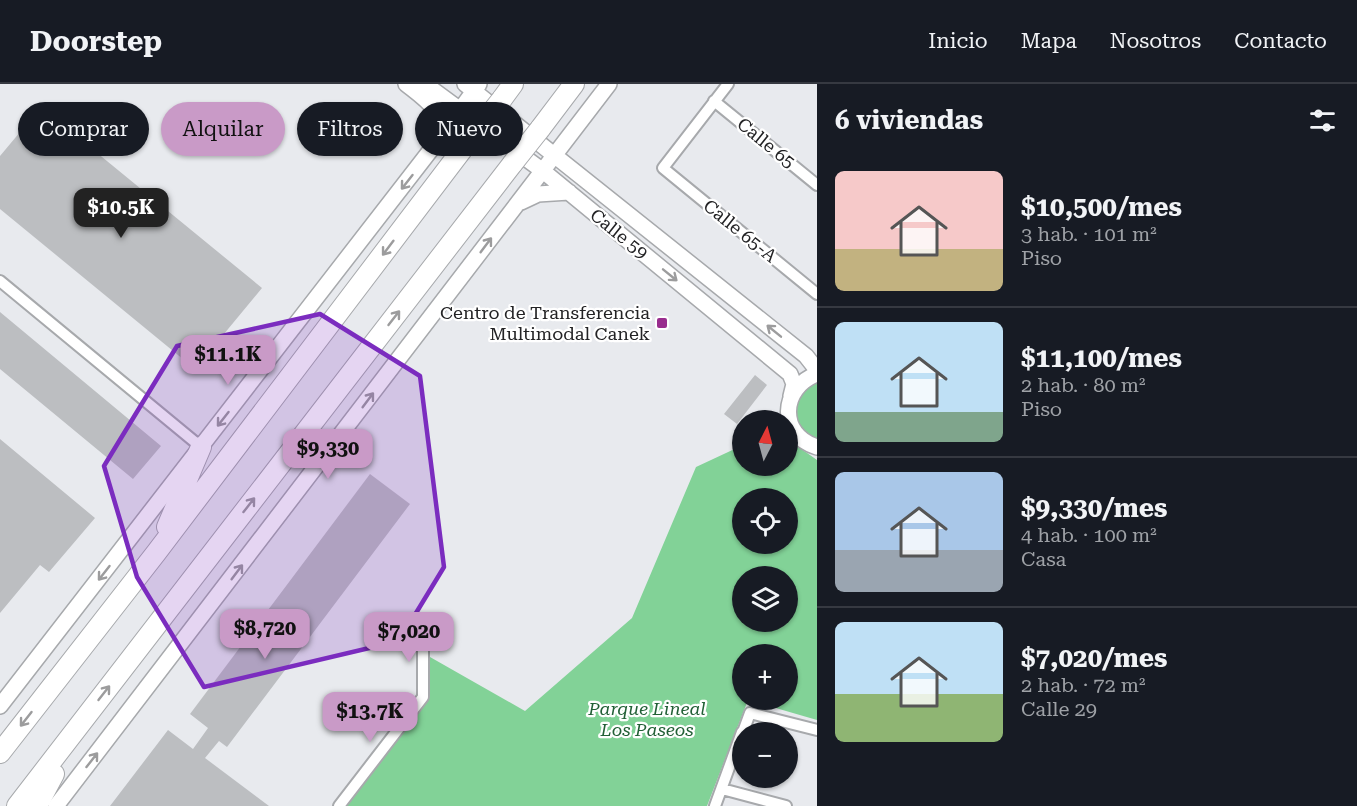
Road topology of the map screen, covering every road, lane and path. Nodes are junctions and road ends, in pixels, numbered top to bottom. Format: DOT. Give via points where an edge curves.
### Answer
graph roads {
  1 [pos="406,84"];
  2 [pos="426,84"];
  3 [pos="574,84"];
  4 [pos="609,84"];
  5 [pos="728,84"];
  6 [pos="472,86"];
  7 [pos="508,92"];
  8 [pos="714,101"];
  9 [pos="428,102"];
  10 [pos="450,102"];
  11 [pos="464,102"];
  12 [pos="555,155"];
  13 [pos="426,156"];
  14 [pos="523,156"];
  15 [pos="543,171"];
  16 [pos="817,185"];
  17 [pos="569,192"];
  18 [pos="516,206"];
  19 [pos="0,281"];
  20 [pos="817,294"];
  21 [pos="817,372"];
  22 [pos="791,396"];
  23 [pos="201,447"];
  24 [pos="817,447"];
  25 [pos="156,553"];
  26 [pos="423,629"];
  27 [pos="0,706"];
  28 [pos="84,719"];
  29 [pos="747,722"];
  30 [pos="785,722"];
  31 [pos="798,725"];
  32 [pos="817,730"];
  33 [pos="0,753"];
  34 [pos="732,762"];
  35 [pos="722,789"];
  36 [pos="17,806"];
  37 [pos="37,806"];
  38 [pos="56,806"];
  39 [pos="339,806"];
  40 [pos="715,806"];
  41 [pos="786,806"];
  1 -- 9 [label="main road"];
  2 -- 10 [label="main road, Calle 59"];
  28 -- 3 [label="highway, one-way, bridge"];
  4 -- 12 [label="main road"];
  5 -- 8 [label="street"];
  6 -- 11 [label="main road"];
  6 -- 12 [label="main road, Calle 59"];
  7 -- 25 [label="highway, one-way, bridge"];
  8 -- 16 [label="street, Calle 65"];
  8 -- 20 [label="street, Calle 65-A" via="663,168"];
  12 -- 15 [label="main road"];
  21 -- 12 [label="main road, Calle 59, one-way" via="806,356"];
  13 -- 23 [label="main road, one-way"];
  14 -- 15 [label="main road, Calle 59"];
  15 -- 17 [label="main road, Calle 59"];
  15 -- 18 [label="main road"];
  17 -- 18 [label="main road" via="538,194"];
  17 -- 22 [label="main road, Calle 59, one-way" via="790,374 794,384"];
  38 -- 18 [label="main road, one-way"];
  19 -- 23 [label="street"];
  21 -- 22 [label="main road"];
  22 -- 24 [label="main road, Calle 59" via="788,407 793,429"];
  23 -- 25 [label="highway"];
  23 -- 27 [label="main road, one-way"];
  25 -- 33 [label="highway, one-way"];
  26 -- 39 [label="street" via="423,697"];
  28 -- 36 [label="highway"];
  28 -- 37 [label="highway"];
  29 -- 30 [label="street" via="750,713"];
  31 -- 32 [label="street"];
  34 -- 35 [label="street"];
  35 -- 40 [label="street"];
  35 -- 41 [label="street"];
}
